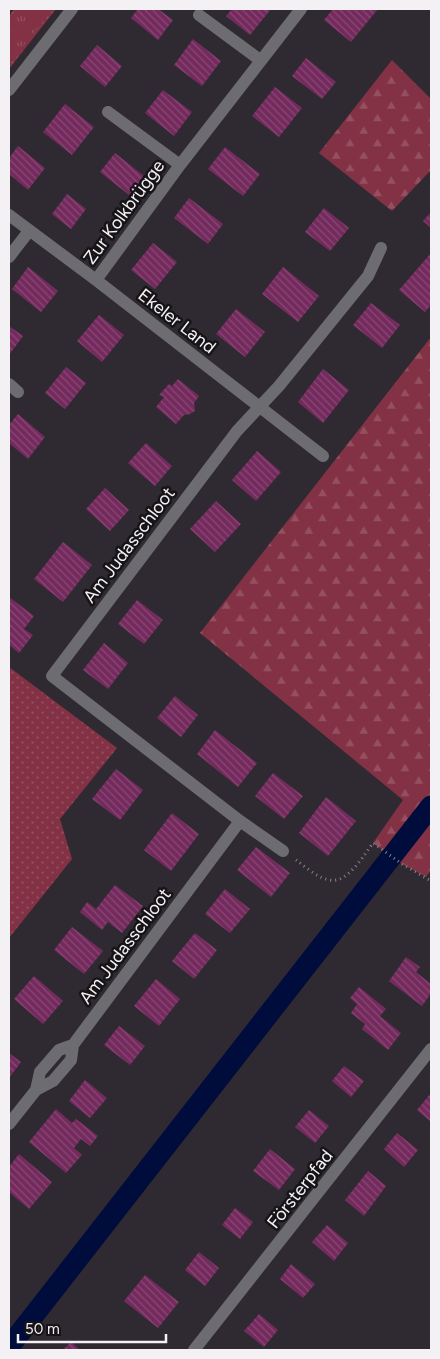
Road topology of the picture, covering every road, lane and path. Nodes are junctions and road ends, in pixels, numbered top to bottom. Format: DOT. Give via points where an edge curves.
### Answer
graph roads {
  1 [pos="72,9"];
  2 [pos="300,9"];
  3 [pos="199,14"];
  4 [pos="260,60"];
  5 [pos="9,90"];
  6 [pos="108,112"];
  7 [pos="180,165"];
  8 [pos="9,215"];
  9 [pos="29,231"];
  10 [pos="381,248"];
  11 [pos="9,257"];
  12 [pos="96,280"];
  13 [pos="259,407"];
  14 [pos="323,456"];
  15 [pos="240,821"];
  16 [pos="284,851"];
  17 [pos="431,881"];
  18 [pos="431,1049"];
  19 [pos="9,1124"];
  20 [pos="194,1350"];
  1 -- 5 [label="street"];
  2 -- 4 [label="street, Zur Kolkbrügge"];
  3 -- 4 [label="street"];
  4 -- 7 [label="street, Zur Kolkbrügge"];
  6 -- 7 [label="street, Zur Kolkbrügge"];
  7 -- 12 [label="street, Zur Kolkbrügge"];
  8 -- 9 [label="street, Ekeler Land"];
  9 -- 11 [label="street"];
  9 -- 12 [label="street, Ekeler Land"];
  10 -- 13 [label="street, Am Judasschloot" via="368,276"];
  12 -- 13 [label="street, Ekeler Land"];
  13 -- 14 [label="street, Ekeler Land"];
  13 -- 15 [label="street, Am Judasschloot" via="237,431 52,676"];
  15 -- 16 [label="street, Am Judasschloot"];
  15 -- 19 [label="street, Am Judasschloot" via="73,1045 59,1050 40,1072 36,1090"];
  16 -- 17 [label="path" via="331,881 354,869 373,843"];
  18 -- 20 [label="street, Försterpfad"];
}
